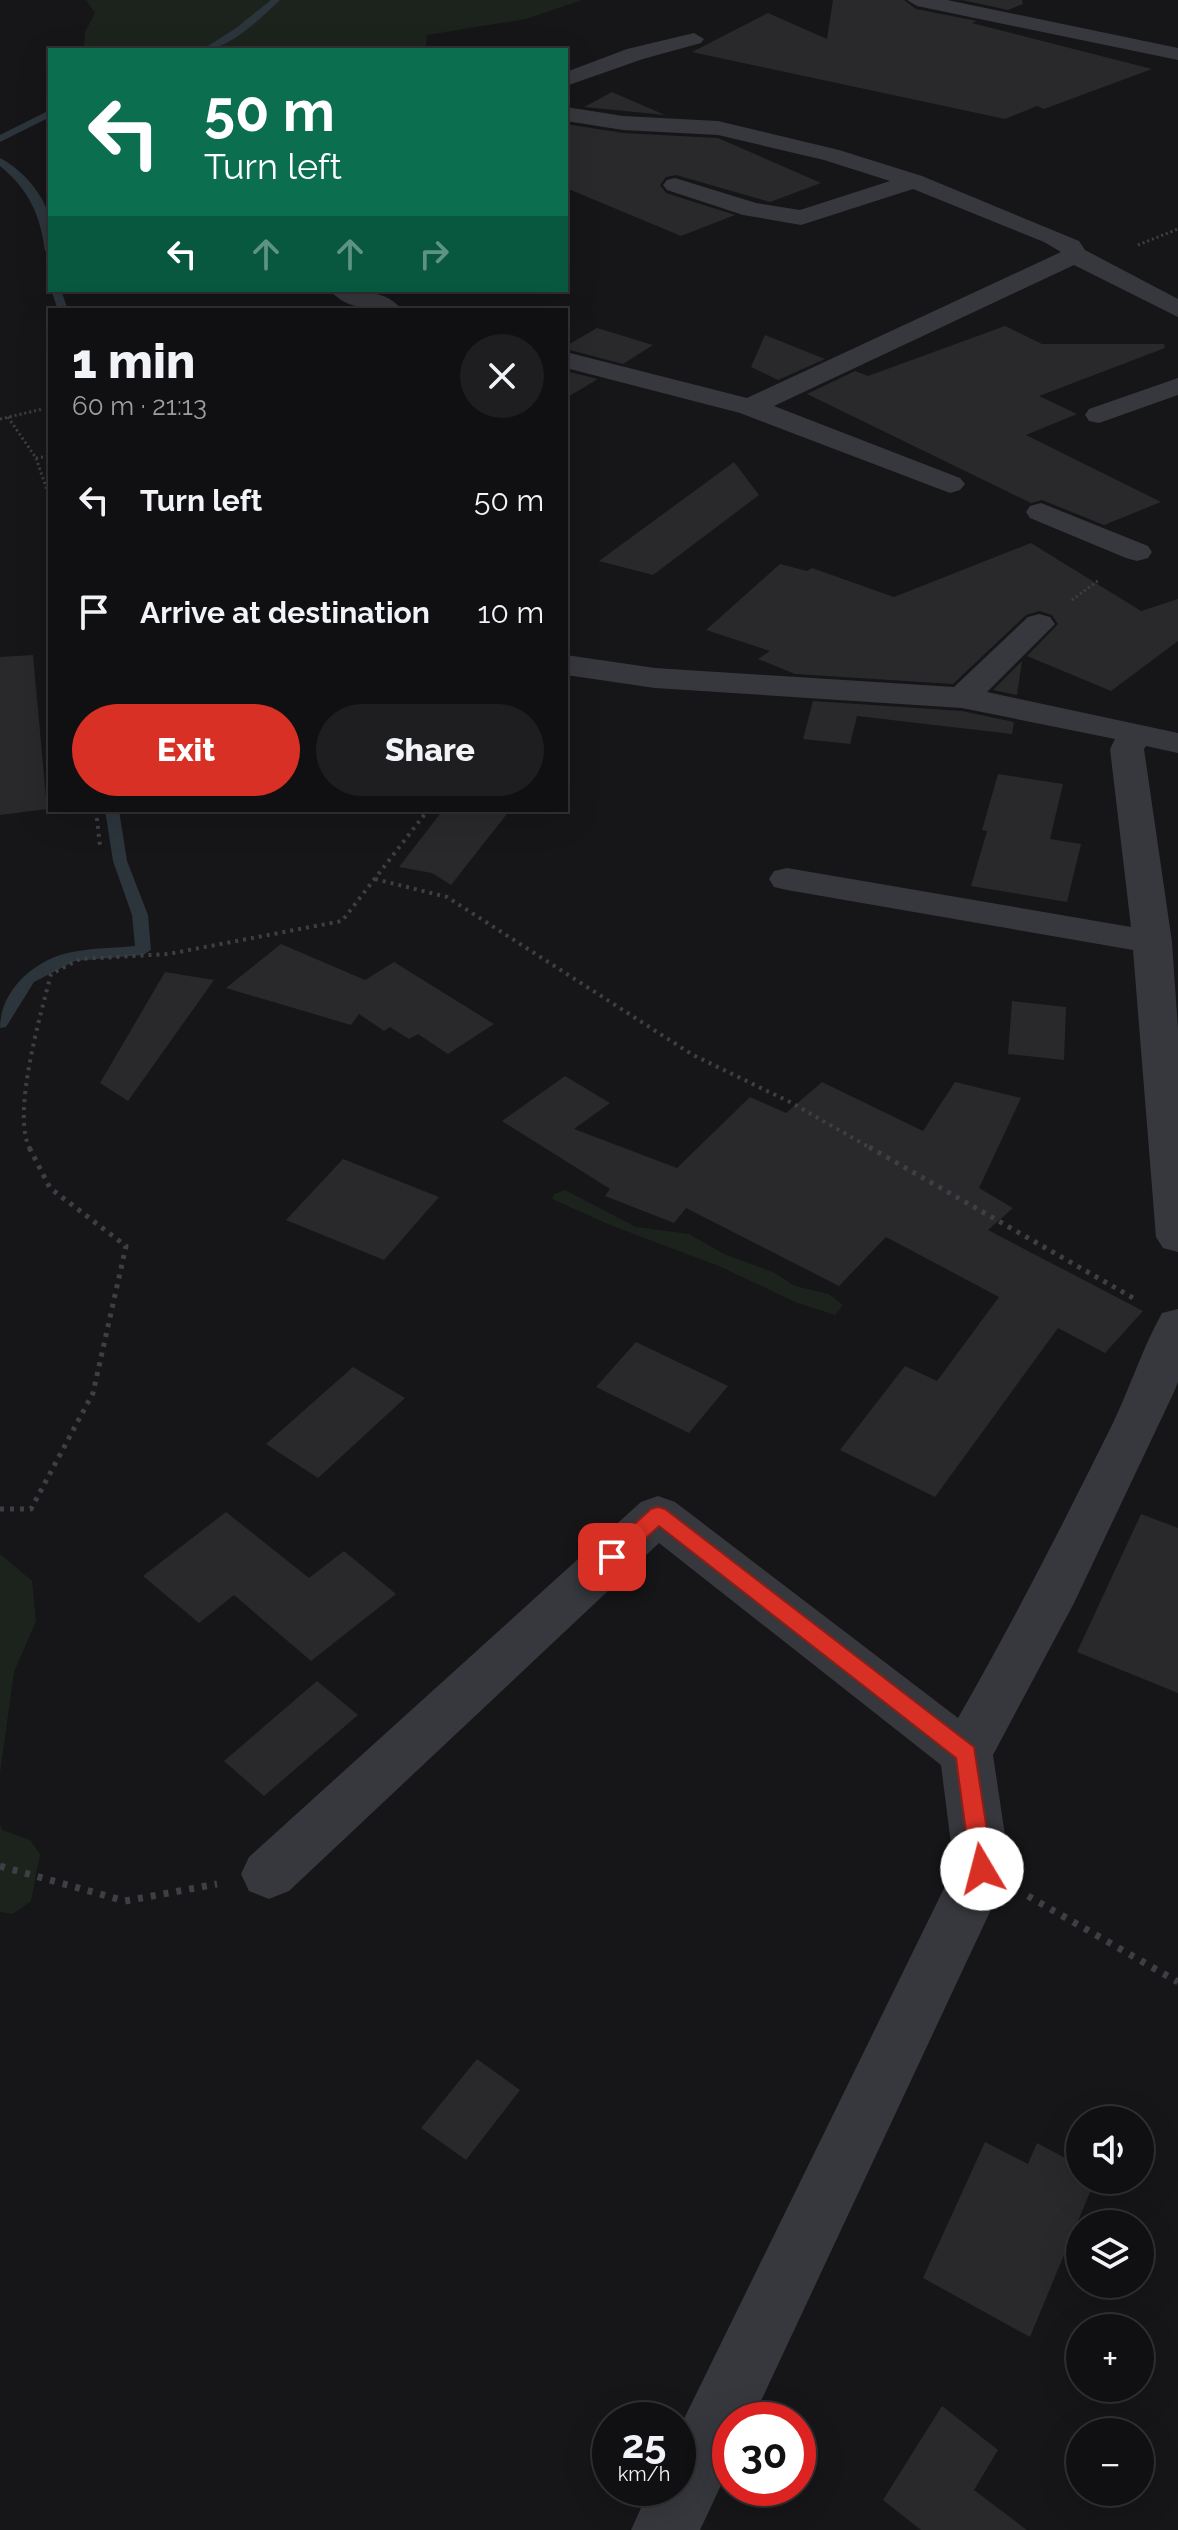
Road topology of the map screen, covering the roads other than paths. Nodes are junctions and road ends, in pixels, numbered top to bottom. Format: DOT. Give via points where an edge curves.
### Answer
graph roads {
  1 [pos="917,0"];
  2 [pos="694,39"];
  3 [pos="1178,54"];
  4 [pos="568,78"];
  5 [pos="568,114"];
  6 [pos="914,181"];
  7 [pos="675,185"];
  8 [pos="1075,255"];
  9 [pos="348,292"];
  10 [pos="384,308"];
  11 [pos="1178,309"];
  12 [pos="568,361"];
  13 [pos="1178,386"];
  14 [pos="750,407"];
  15 [pos="1099,415"];
  16 [pos="950,484"];
  17 [pos="1041,512"];
  18 [pos="1137,552"];
  19 [pos="1039,624"];
  20 [pos="568,665"];
  21 [pos="962,698"];
  22 [pos="1134,734"];
  23 [pos="1178,743"];
  24 [pos="787,879"];
  25 [pos="1153,942"];
  26 [pos="1178,1237"];
  27 [pos="1157,1312"];
  28 [pos="966,1754"];
  29 [pos="269,1874"];
  30 [pos="665,2530"];
  1 -- 3 [label="street"];
  2 -- 4 [label="street"];
  5 -- 6 [label="street" via="718,128"];
  6 -- 7 [label="street" via="801,218 752,210"];
  6 -- 8 [label="street" via="1053,237"];
  8 -- 11 [label="street"];
  8 -- 14 [label="street"];
  9 -- 10 [label="street"];
  12 -- 14 [label="street"];
  13 -- 15 [label="street"];
  14 -- 16 [label="street"];
  17 -- 18 [label="street"];
  19 -- 21 [label="street"];
  20 -- 21 [label="street" via="655,678"];
  21 -- 22 [label="street"];
  22 -- 23 [label="street"];
  22 -- 25 [label="street" via="1127,749"];
  24 -- 25 [label="street"];
  25 -- 26 [label="street"];
  27 -- 28 [label="street" via="1151,1392 1049,1603"];
  28 -- 29 [label="street" via="658,1515"];
  28 -- 30 [label="street" via="982,1869"];
}
